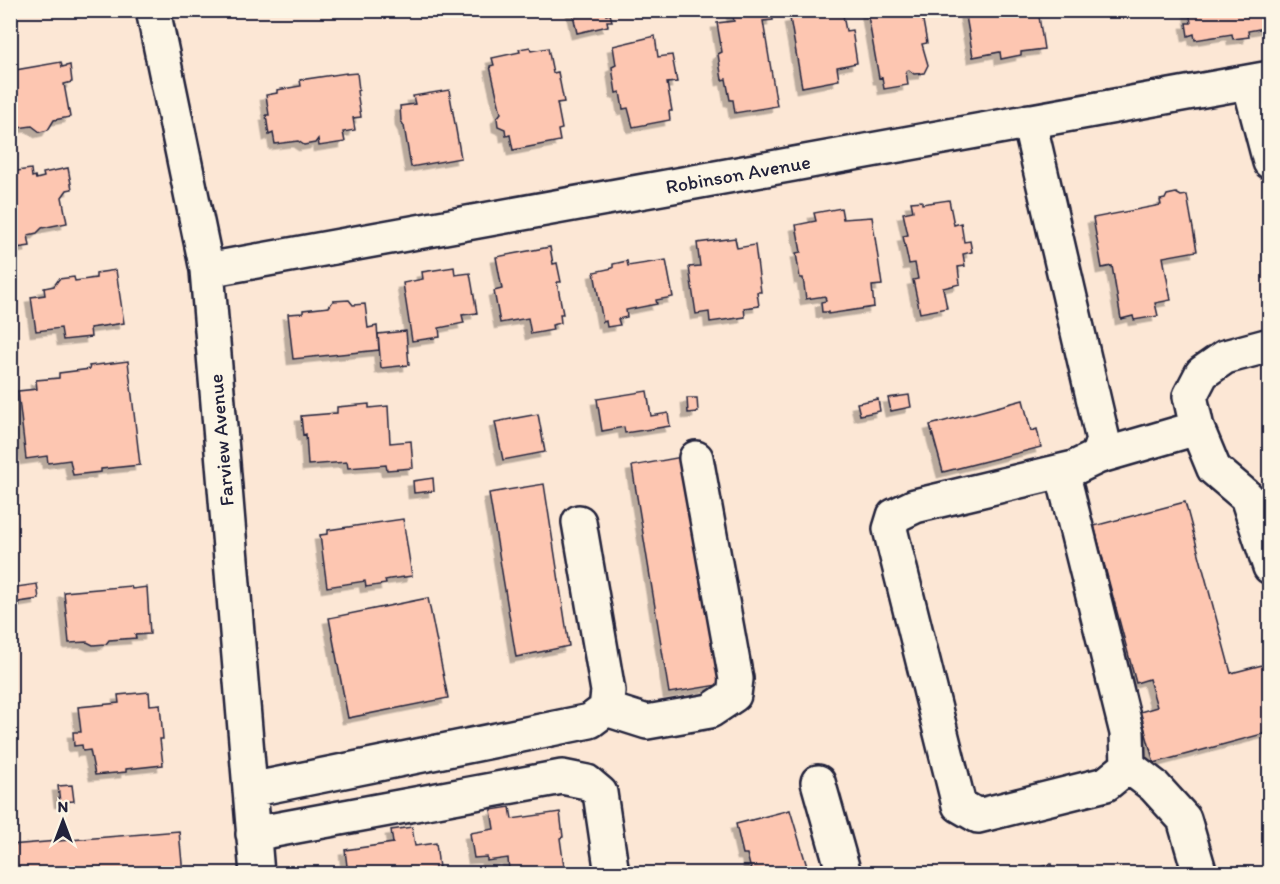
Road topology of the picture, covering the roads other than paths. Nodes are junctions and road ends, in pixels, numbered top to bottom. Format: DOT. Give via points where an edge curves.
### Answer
graph roads {
  1 [pos="153,10"];
  2 [pos="1259,80"];
  3 [pos="1029,122"];
  4 [pos="1269,162"];
  5 [pos="207,270"];
  6 [pos="1269,345"];
  7 [pos="1197,428"];
  8 [pos="696,458"];
  9 [pos="1096,458"];
  10 [pos="1062,471"];
  11 [pos="579,522"];
  12 [pos="1269,567"];
  13 [pos="606,710"];
  14 [pos="1128,766"];
  15 [pos="818,782"];
  16 [pos="250,790"];
  17 [pos="253,834"];
  18 [pos="256,873"];
  19 [pos="612,873"];
  20 [pos="844,873"];
  21 [pos="1200,873"];
  1 -- 5 [label="street, Farview Avenue"];
  2 -- 3 [label="street, Robinson Avenue"];
  2 -- 4 [label="street"];
  3 -- 5 [label="street, Robinson Avenue"];
  3 -- 9 [label="street" via="1103,440"];
  5 -- 16 [label="street, Farview Avenue"];
  6 -- 7 [label="street" via="1225,357 1202,373 1190,396"];
  7 -- 9 [label="street"];
  7 -- 12 [label="street" via="1214,469 1247,497"];
  8 -- 13 [label="street" via="736,678 734,695 710,711 648,722"];
  9 -- 10 [label="street"];
  10 -- 14 [label="street" via="1127,733"];
  10 -- 14 [label="street" via="915,506 894,516 890,529 959,805 978,816 1106,784"];
  11 -- 13 [label="street" via="608,691"];
  13 -- 16 [label="street" via="590,721"];
  14 -- 21 [label="street" via="1154,786 1184,819"];
  15 -- 20 [label="street"];
  16 -- 17 [label="street, Farview Avenue"];
  17 -- 18 [label="street, Farview Avenue"];
  17 -- 19 [label="street" via="562,777 587,782 600,793"];
}
